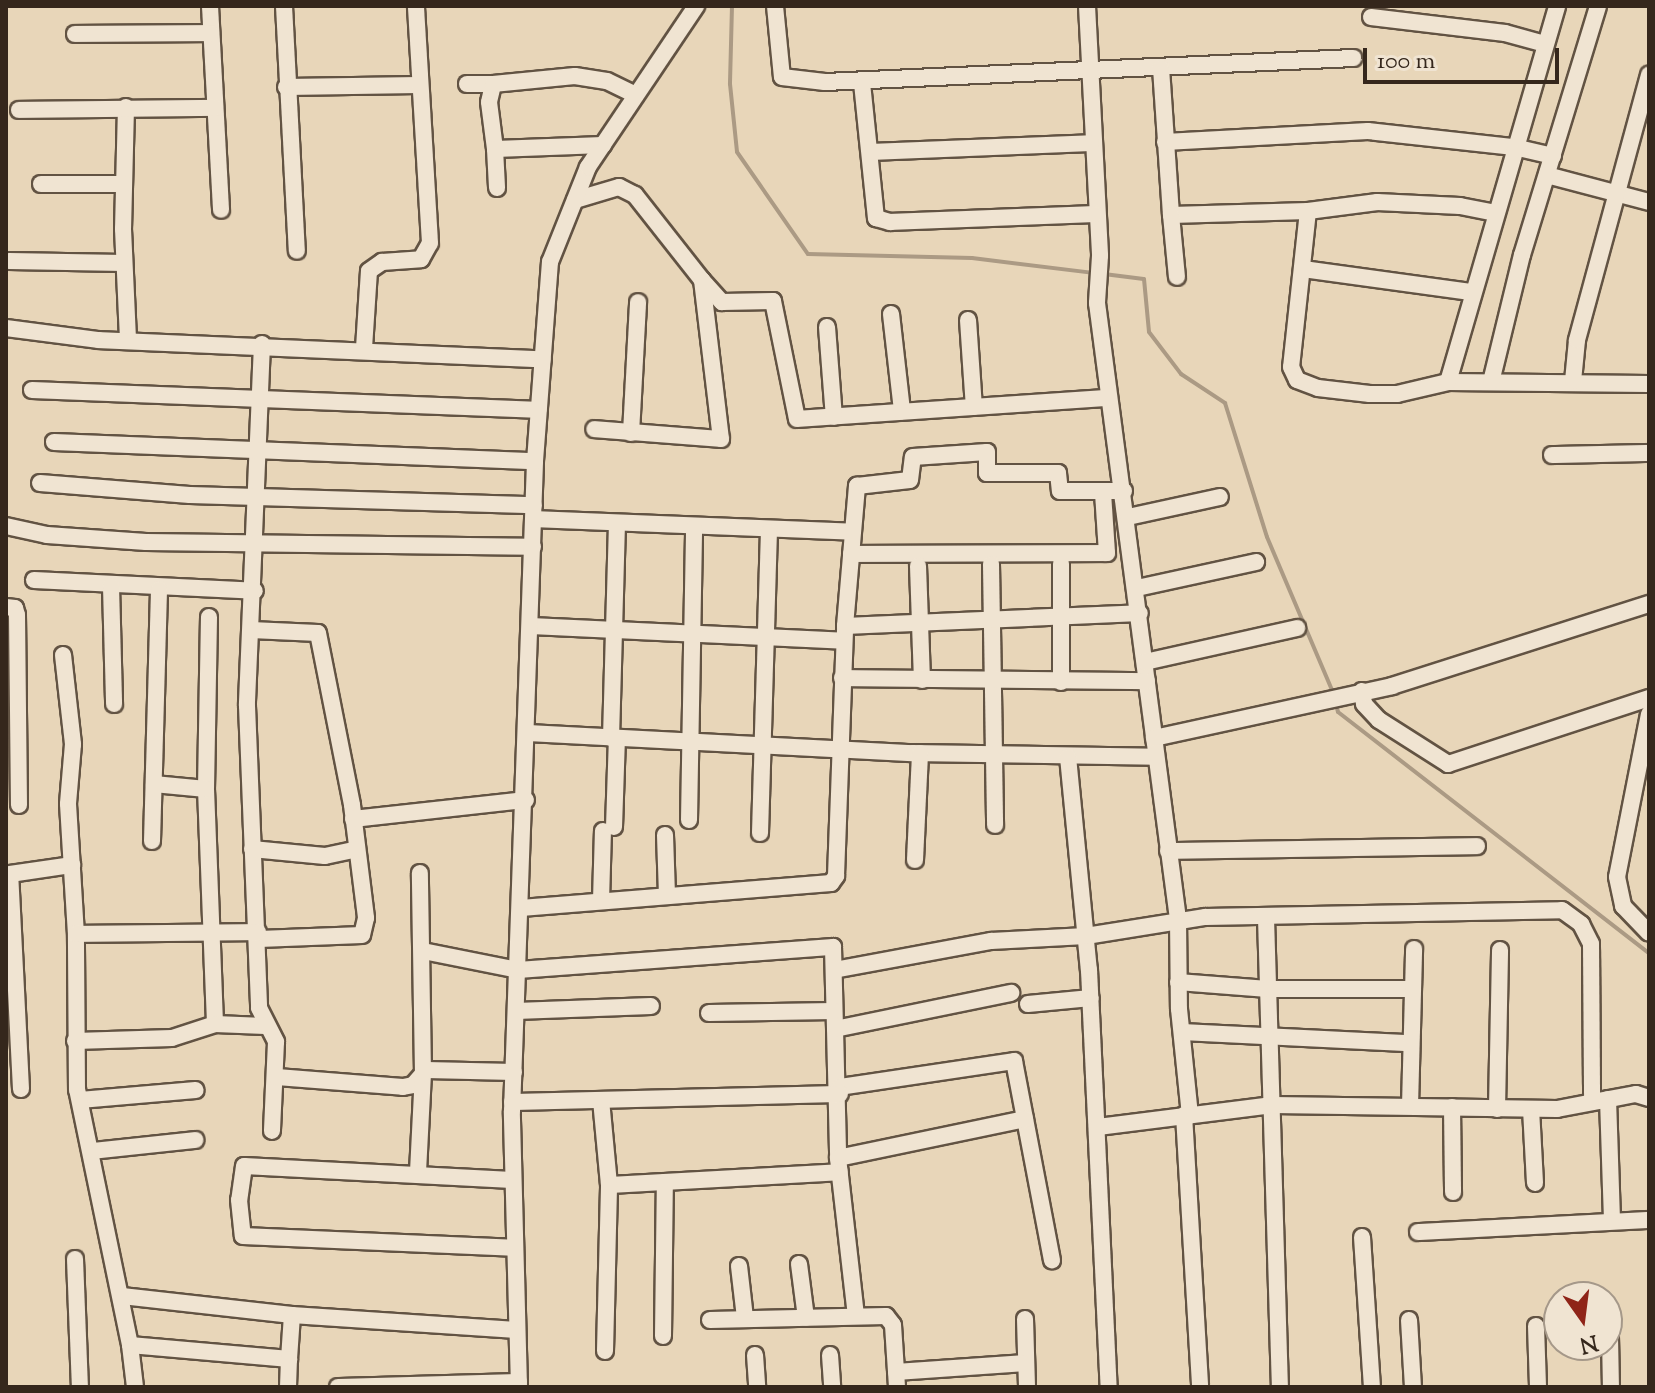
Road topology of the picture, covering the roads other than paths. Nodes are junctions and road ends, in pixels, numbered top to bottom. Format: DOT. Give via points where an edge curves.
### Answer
graph roads {
  1 [pos="210,6"];
  2 [pos="284,6"];
  3 [pos="416,6"];
  4 [pos="696,6"];
  5 [pos="775,6"];
  6 [pos="1087,6"];
  7 [pos="1557,6"];
  8 [pos="1598,6"];
  9 [pos="1371,17"];
  10 [pos="211,33"];
  11 [pos="75,34"];
  12 [pos="1545,44"];
  13 [pos="1353,58"];
  14 [pos="1161,68"];
  15 [pos="1089,70"];
  16 [pos="1649,75"];
  17 [pos="862,83"];
  18 [pos="467,84"];
  19 [pos="493,84"];
  20 [pos="419,85"];
  21 [pos="286,87"];
  22 [pos="636,95"];
  23 [pos="126,107"];
  24 [pos="215,108"];
  25 [pos="19,110"];
  26 [pos="1643,123"];
  27 [pos="1165,142"];
  28 [pos="1091,143"];
  29 [pos="603,145"];
  30 [pos="1514,147"];
  31 [pos="495,149"];
  32 [pos="870,152"];
  33 [pos="1553,156"];
  34 [pos="1547,175"];
  35 [pos="41,184"];
  36 [pos="124,184"];
  37 [pos="497,188"];
  38 [pos="1616,194"];
  39 [pos="575,200"];
  40 [pos="1649,202"];
  41 [pos="221,210"];
  42 [pos="1308,211"];
  43 [pos="1496,213"];
  44 [pos="1094,214"];
  45 [pos="1171,215"];
  46 [pos="297,251"];
  47 [pos="9,261"];
  48 [pos="124,263"];
  49 [pos="1303,269"];
  50 [pos="1177,277"];
  51 [pos="702,280"];
  52 [pos="1472,292"];
  53 [pos="638,302"];
  54 [pos="891,314"];
  55 [pos="968,320"];
  56 [pos="827,327"];
  57 [pos="6,328"];
  58 [pos="128,341"];
  59 [pos="262,344"];
  60 [pos="364,348"];
  61 [pos="543,359"];
  62 [pos="1573,381"];
  63 [pos="1448,382"];
  64 [pos="1491,382"];
  65 [pos="1649,384"];
  66 [pos="32,390"];
  67 [pos="1108,398"];
  68 [pos="262,401"];
  69 [pos="974,407"];
  70 [pos="539,410"];
  71 [pos="902,411"];
  72 [pos="834,417"];
  73 [pos="594,429"];
  74 [pos="631,433"];
  75 [pos="54,442"];
  76 [pos="259,448"];
  77 [pos="1649,453"];
  78 [pos="1552,455"];
  79 [pos="535,461"];
  80 [pos="40,483"];
  81 [pos="1124,491"];
  82 [pos="1103,493"];
  83 [pos="1220,497"];
  84 [pos="256,498"];
  85 [pos="534,512"];
  86 [pos="1128,517"];
  87 [pos="617,524"];
  88 [pos="6,526"];
  89 [pos="694,528"];
  90 [pos="769,532"];
  91 [pos="852,532"];
  92 [pos="257,542"];
  93 [pos="533,547"];
  94 [pos="851,554"];
  95 [pos="1256,562"];
  96 [pos="991,564"];
  97 [pos="1061,564"];
  98 [pos="918,566"];
  99 [pos="34,580"];
  100 [pos="111,586"];
  101 [pos="1137,588"];
  102 [pos="159,589"];
  103 [pos="255,591"];
  104 [pos="1649,604"];
  105 [pos="6,607"];
  106 [pos="1140,613"];
  107 [pos="209,617"];
  108 [pos="991,620"];
  109 [pos="1062,620"];
  110 [pos="921,622"];
  111 [pos="531,626"];
  112 [pos="1297,628"];
  113 [pos="251,630"];
  114 [pos="614,630"];
  115 [pos="689,634"];
  116 [pos="845,634"];
  117 [pos="768,637"];
  118 [pos="63,655"];
  119 [pos="1145,662"];
  120 [pos="842,678"];
  121 [pos="922,680"];
  122 [pos="993,680"];
  123 [pos="1147,681"];
  124 [pos="1061,682"];
  125 [pos="1362,691"];
  126 [pos="11,698"];
  127 [pos="1649,698"];
  128 [pos="114,704"];
  129 [pos="1649,714"];
  130 [pos="528,733"];
  131 [pos="614,738"];
  132 [pos="1154,738"];
  133 [pos="690,740"];
  134 [pos="759,744"];
  135 [pos="840,750"];
  136 [pos="920,753"];
  137 [pos="992,753"];
  138 [pos="1068,757"];
  139 [pos="1156,757"];
  140 [pos="154,784"];
  141 [pos="206,789"];
  142 [pos="526,800"];
  143 [pos="19,805"];
  144 [pos="353,819"];
  145 [pos="689,820"];
  146 [pos="995,825"];
  147 [pos="760,833"];
  148 [pos="665,835"];
  149 [pos="152,841"];
  150 [pos="1477,846"];
  151 [pos="252,849"];
  152 [pos="354,850"];
  153 [pos="1168,851"];
  154 [pos="915,860"];
  155 [pos="72,865"];
  156 [pos="420,873"];
  157 [pos="667,894"];
  158 [pos="601,901"];
  159 [pos="521,908"];
  160 [pos="1266,918"];
  161 [pos="1178,921"];
  162 [pos="210,930"];
  163 [pos="1649,933"];
  164 [pos="76,934"];
  165 [pos="259,936"];
  166 [pos="1086,936"];
  167 [pos="1414,949"];
  168 [pos="1500,950"];
  169 [pos="423,951"];
  170 [pos="518,970"];
  171 [pos="834,970"];
  172 [pos="1178,982"];
  173 [pos="1268,989"];
  174 [pos="1412,989"];
  175 [pos="1011,993"];
  176 [pos="1091,998"];
  177 [pos="1028,1004"];
  178 [pos="651,1006"];
  179 [pos="516,1011"];
  180 [pos="834,1011"];
  181 [pos="709,1013"];
  182 [pos="215,1024"];
  183 [pos="265,1026"];
  184 [pos="835,1029"];
  185 [pos="1182,1032"];
  186 [pos="1272,1037"];
  187 [pos="75,1041"];
  188 [pos="1410,1043"];
  189 [pos="514,1072"];
  190 [pos="423,1074"];
  191 [pos="277,1077"];
  192 [pos="21,1089"];
  193 [pos="196,1090"];
  194 [pos="840,1090"];
  195 [pos="1643,1096"];
  196 [pos="80,1100"];
  197 [pos="601,1100"];
  198 [pos="1600,1100"];
  199 [pos="512,1102"];
  200 [pos="1273,1105"];
  201 [pos="1410,1106"];
  202 [pos="1452,1107"];
  203 [pos="1497,1109"];
  204 [pos="1531,1109"];
  205 [pos="1187,1115"];
  206 [pos="1025,1119"];
  207 [pos="1098,1127"];
  208 [pos="272,1131"];
  209 [pos="195,1140"];
  210 [pos="92,1151"];
  211 [pos="839,1165"];
  212 [pos="418,1172"];
  213 [pos="512,1180"];
  214 [pos="665,1182"];
  215 [pos="1535,1183"];
  216 [pos="609,1185"];
  217 [pos="1453,1192"];
  218 [pos="1612,1220"];
  219 [pos="1649,1220"];
  220 [pos="1418,1232"];
  221 [pos="1362,1237"];
  222 [pos="513,1248"];
  223 [pos="75,1259"];
  224 [pos="1052,1260"];
  225 [pos="799,1264"];
  226 [pos="739,1266"];
  227 [pos="122,1296"];
  228 [pos="292,1315"];
  229 [pos="856,1316"];
  230 [pos="745,1318"];
  231 [pos="806,1318"];
  232 [pos="1025,1319"];
  233 [pos="710,1320"];
  234 [pos="1409,1320"];
  235 [pos="1536,1326"];
  236 [pos="516,1330"];
  237 [pos="663,1336"];
  238 [pos="130,1345"];
  239 [pos="605,1351"];
  240 [pos="755,1355"];
  241 [pos="830,1355"];
  242 [pos="289,1359"];
  243 [pos="1610,1361"];
  244 [pos="1026,1363"];
  245 [pos="964,1378"];
  246 [pos="896,1380"];
  247 [pos="519,1385"];
  248 [pos="80,1387"];
  249 [pos="135,1387"];
  250 [pos="288,1387"];
  251 [pos="338,1387"];
  252 [pos="757,1387"];
  253 [pos="832,1387"];
  254 [pos="1027,1387"];
  255 [pos="1109,1387"];
  256 [pos="1200,1387"];
  257 [pos="1280,1387"];
  258 [pos="1372,1387"];
  259 [pos="1413,1387"];
  260 [pos="1538,1387"];
  261 [pos="1611,1387"];
  1 -- 10 [label="street"];
  2 -- 21 [label="street"];
  3 -- 20 [label="street"];
  4 -- 22 [label="street"];
  5 -- 17 [label="street" via="782,77"];
  6 -- 15 [label="street"];
  7 -- 12 [label="street"];
  8 -- 33 [label="street"];
  9 -- 12 [label="street" via="1505,33"];
  10 -- 11 [label="street"];
  10 -- 24 [label="street"];
  12 -- 30 [label="street"];
  13 -- 14 [label="street"];
  14 -- 15 [label="street"];
  14 -- 27 [label="street"];
  15 -- 17 [label="street"];
  15 -- 28 [label="street"];
  16 -- 26 [label="street"];
  17 -- 32 [label="street"];
  18 -- 19 [label="street"];
  19 -- 22 [label="street" via="575,76 607,81"];
  19 -- 31 [label="street" via="489,102"];
  20 -- 21 [label="street"];
  20 -- 60 [label="street" via="430,243 421,259 382,262 369,271"];
  21 -- 46 [label="street"];
  22 -- 29 [label="street"];
  23 -- 24 [label="street"];
  23 -- 25 [label="street"];
  23 -- 36 [label="street"];
  24 -- 41 [label="street"];
  26 -- 38 [label="street"];
  27 -- 30 [label="street" via="1368,131"];
  27 -- 45 [label="street"];
  28 -- 32 [label="street"];
  28 -- 44 [label="street"];
  29 -- 31 [label="street"];
  29 -- 39 [label="street"];
  30 -- 33 [label="street"];
  30 -- 43 [label="street"];
  31 -- 37 [label="street"];
  32 -- 44 [label="street" via="873,213 882,221"];
  33 -- 34 [label="street"];
  34 -- 38 [label="street"];
  34 -- 64 [label="street"];
  35 -- 36 [label="street"];
  36 -- 48 [label="street"];
  38 -- 40 [label="street"];
  38 -- 62 [label="street" via="1570,366"];
  39 -- 51 [label="street" via="619,187 635,195"];
  39 -- 61 [label="street" via="550,262"];
  42 -- 43 [label="street" via="1377,202"];
  42 -- 45 [label="street"];
  42 -- 49 [label="street"];
  43 -- 52 [label="street"];
  44 -- 67 [label="street"];
  45 -- 50 [label="street"];
  47 -- 48 [label="street"];
  48 -- 58 [label="street"];
  49 -- 52 [label="street"];
  49 -- 63 [label="street" via="1291,367 1297,380 1318,388 1397,394"];
  51 -- 72 [label="street" via="722,302 773,301 797,419"];
  51 -- 74 [label="street" via="721,439"];
  52 -- 63 [label="street"];
  53 -- 74 [label="street"];
  54 -- 71 [label="street"];
  55 -- 69 [label="street"];
  56 -- 72 [label="street"];
  57 -- 58 [label="street"];
  58 -- 59 [label="street"];
  59 -- 60 [label="street"];
  59 -- 68 [label="street"];
  60 -- 61 [label="street"];
  61 -- 70 [label="street"];
  62 -- 64 [label="street"];
  62 -- 65 [label="street"];
  63 -- 64 [label="street"];
  66 -- 68 [label="street"];
  67 -- 69 [label="street"];
  67 -- 81 [label="street"];
  68 -- 70 [label="street"];
  68 -- 76 [label="street"];
  69 -- 71 [label="street"];
  70 -- 79 [label="street"];
  71 -- 72 [label="street"];
  73 -- 74 [label="street"];
  75 -- 76 [label="street"];
  76 -- 79 [label="street"];
  76 -- 84 [label="street"];
  77 -- 78 [label="street"];
  79 -- 85 [label="street"];
  80 -- 84 [label="street"];
  81 -- 82 [label="street"];
  81 -- 86 [label="street"];
  82 -- 91 [label="street" via="1060,491 1058,473 987,473 987,452 913,457 910,480 857,486"];
  82 -- 94 [label="street" via="1107,553"];
  83 -- 86 [label="street"];
  84 -- 85 [label="street" via="320,496"];
  84 -- 92 [label="street"];
  85 -- 87 [label="street"];
  85 -- 93 [label="street"];
  86 -- 101 [label="street"];
  87 -- 89 [label="street"];
  87 -- 114 [label="street"];
  88 -- 92 [label="street" via="47,535 146,542"];
  89 -- 90 [label="street"];
  89 -- 115 [label="street"];
  90 -- 91 [label="street"];
  90 -- 117 [label="street"];
  91 -- 94 [label="street"];
  92 -- 93 [label="street"];
  92 -- 103 [label="street"];
  93 -- 111 [label="street"];
  94 -- 116 [label="street"];
  95 -- 101 [label="street"];
  96 -- 108 [label="street"];
  97 -- 109 [label="street"];
  98 -- 110 [label="street"];
  99 -- 100 [label="street"];
  100 -- 102 [label="street"];
  100 -- 128 [label="street"];
  101 -- 106 [label="street"];
  102 -- 103 [label="street"];
  102 -- 140 [label="street"];
  103 -- 113 [label="street"];
  104 -- 125 [label="street"];
  105 -- 126 [label="street" via="15,608 17,615"];
  106 -- 109 [label="street"];
  106 -- 119 [label="street"];
  107 -- 141 [label="street"];
  108 -- 109 [label="street"];
  108 -- 110 [label="street"];
  108 -- 122 [label="street"];
  109 -- 124 [label="street"];
  110 -- 116 [label="street"];
  110 -- 121 [label="street"];
  111 -- 114 [label="street"];
  111 -- 130 [label="street"];
  112 -- 119 [label="street"];
  113 -- 144 [label="street" via="318,633"];
  113 -- 151 [label="street"];
  114 -- 115 [label="street"];
  114 -- 131 [label="street"];
  115 -- 117 [label="street"];
  115 -- 133 [label="street"];
  116 -- 117 [label="street"];
  116 -- 120 [label="street"];
  117 -- 134 [label="street"];
  118 -- 155 [label="street" via="73,744 68,804"];
  119 -- 123 [label="street"];
  120 -- 121 [label="street"];
  120 -- 135 [label="street"];
  121 -- 122 [label="street"];
  122 -- 124 [label="street"];
  122 -- 137 [label="street"];
  123 -- 124 [label="street"];
  123 -- 132 [label="street"];
  125 -- 127 [label="street" via="1364,704 1379,720 1448,764"];
  125 -- 132 [label="street"];
  126 -- 143 [label="street"];
  129 -- 163 [label="street" via="1617,877 1623,906"];
  130 -- 131 [label="street"];
  130 -- 142 [label="street"];
  131 -- 133 [label="street"];
  131 -- 158 [label="street"];
  132 -- 139 [label="street"];
  133 -- 134 [label="street"];
  133 -- 145 [label="street"];
  134 -- 135 [label="street"];
  134 -- 147 [label="street"];
  135 -- 136 [label="street"];
  135 -- 157 [label="street" via="836,876 831,883"];
  136 -- 137 [label="street"];
  136 -- 154 [label="street"];
  137 -- 138 [label="street"];
  137 -- 146 [label="street"];
  138 -- 139 [label="street"];
  138 -- 166 [label="street"];
  139 -- 153 [label="street"];
  140 -- 141 [label="street"];
  140 -- 149 [label="street"];
  141 -- 162 [label="street"];
  142 -- 144 [label="street"];
  142 -- 159 [label="street"];
  144 -- 152 [label="street"];
  148 -- 157 [label="street"];
  150 -- 153 [label="street"];
  151 -- 152 [label="street" via="325,856"];
  151 -- 165 [label="street"];
  152 -- 165 [label="street" via="366,918 362,935"];
  153 -- 161 [label="street"];
  155 -- 164 [label="street"];
  155 -- 192 [label="street" via="10,874"];
  156 -- 169 [label="street"];
  157 -- 158 [label="street"];
  158 -- 159 [label="street"];
  159 -- 170 [label="street"];
  160 -- 161 [label="street"];
  160 -- 173 [label="street"];
  160 -- 198 [label="street" via="1287,913 1562,910 1581,924 1591,944"];
  161 -- 166 [label="street"];
  161 -- 172 [label="street"];
  162 -- 164 [label="street"];
  162 -- 165 [label="street"];
  162 -- 182 [label="street"];
  164 -- 187 [label="street"];
  165 -- 183 [label="street" via="259,1008"];
  166 -- 171 [label="street" via="991,941"];
  166 -- 176 [label="street"];
  167 -- 174 [label="street"];
  168 -- 203 [label="street"];
  169 -- 170 [label="street"];
  169 -- 190 [label="street"];
  170 -- 171 [label="street" via="828,946 835,952"];
  170 -- 179 [label="street"];
  171 -- 180 [label="street"];
  172 -- 173 [label="street"];
  172 -- 185 [label="street"];
  173 -- 174 [label="street"];
  173 -- 186 [label="street"];
  174 -- 188 [label="street"];
  175 -- 184 [label="street"];
  176 -- 177 [label="street"];
  176 -- 207 [label="street"];
  178 -- 179 [label="street"];
  179 -- 189 [label="street"];
  180 -- 181 [label="street"];
  180 -- 184 [label="street"];
  182 -- 183 [label="street"];
  182 -- 187 [label="street" via="172,1038"];
  183 -- 191 [label="street" via="276,1042"];
  184 -- 194 [label="street"];
  185 -- 186 [label="street"];
  185 -- 205 [label="street"];
  186 -- 188 [label="street"];
  186 -- 200 [label="street"];
  187 -- 196 [label="street"];
  188 -- 201 [label="street"];
  189 -- 190 [label="street" via="439,1068"];
  189 -- 199 [label="street"];
  190 -- 191 [label="street" via="403,1087"];
  190 -- 212 [label="street"];
  191 -- 208 [label="street"];
  193 -- 196 [label="street"];
  194 -- 197 [label="street"];
  194 -- 206 [label="street" via="1008,1060 1018,1066"];
  194 -- 211 [label="street"];
  195 -- 198 [label="street"];
  196 -- 210 [label="street"];
  197 -- 199 [label="street"];
  197 -- 216 [label="street"];
  198 -- 204 [label="street"];
  198 -- 218 [label="street"];
  199 -- 213 [label="street"];
  200 -- 201 [label="street"];
  200 -- 205 [label="street"];
  200 -- 257 [label="street"];
  201 -- 202 [label="street"];
  202 -- 203 [label="street"];
  202 -- 217 [label="street"];
  203 -- 204 [label="street"];
  204 -- 215 [label="street"];
  205 -- 207 [label="street"];
  205 -- 256 [label="street"];
  206 -- 211 [label="street"];
  206 -- 224 [label="street"];
  207 -- 255 [label="street"];
  209 -- 210 [label="street"];
  210 -- 227 [label="street"];
  211 -- 214 [label="street"];
  211 -- 229 [label="street"];
  212 -- 213 [label="street"];
  212 -- 222 [label="street" via="244,1166 239,1200 243,1236"];
  213 -- 222 [label="street"];
  214 -- 216 [label="street"];
  214 -- 237 [label="street"];
  216 -- 239 [label="street"];
  218 -- 219 [label="street"];
  218 -- 220 [label="street"];
  221 -- 258 [label="street"];
  222 -- 236 [label="street"];
  223 -- 248 [label="street"];
  225 -- 231 [label="street"];
  226 -- 230 [label="street"];
  227 -- 228 [label="street"];
  227 -- 238 [label="street"];
  228 -- 236 [label="street"];
  228 -- 242 [label="street"];
  229 -- 231 [label="street"];
  229 -- 246 [label="street" via="891,1320"];
  230 -- 231 [label="street"];
  230 -- 233 [label="street"];
  232 -- 244 [label="street"];
  234 -- 259 [label="street"];
  235 -- 260 [label="street"];
  236 -- 247 [label="street"];
  238 -- 242 [label="street"];
  238 -- 249 [label="street"];
  240 -- 252 [label="street"];
  241 -- 253 [label="street"];
  242 -- 250 [label="street"];
  243 -- 261 [label="street"];
  244 -- 245 [label="street"];
  244 -- 254 [label="street"];
  245 -- 246 [label="street"];
  247 -- 251 [label="street"];
}
